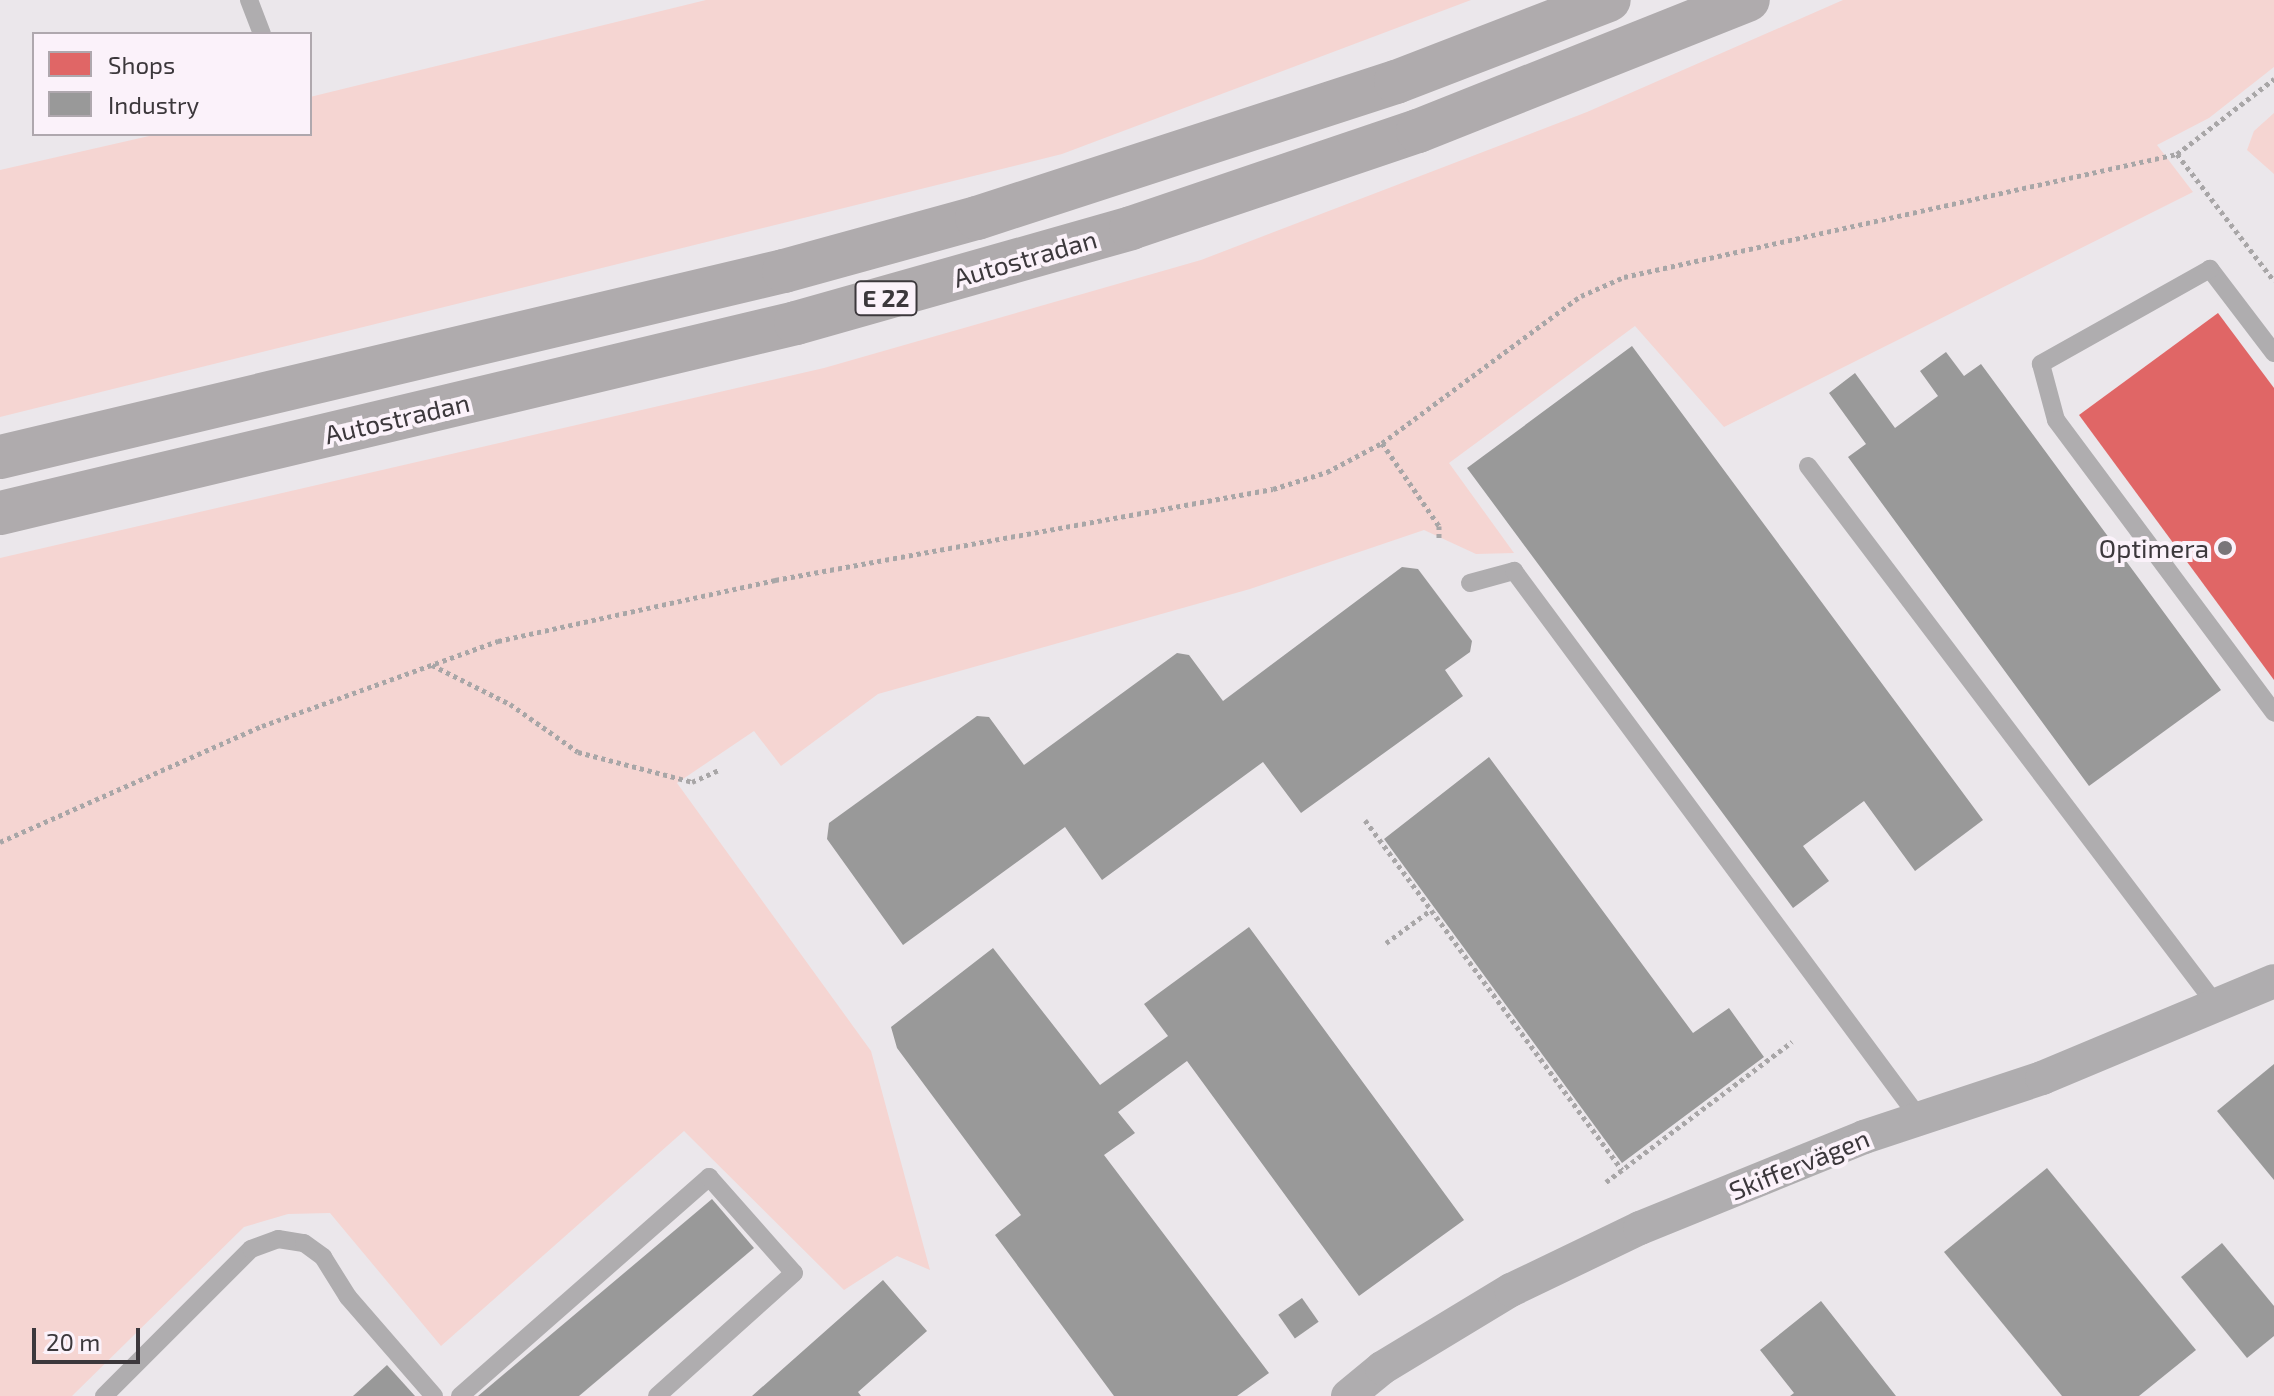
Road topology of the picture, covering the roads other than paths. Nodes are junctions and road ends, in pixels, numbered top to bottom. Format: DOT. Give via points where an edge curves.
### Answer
graph roads {
  1 [pos="249,0"];
  2 [pos="1609,0"];
  3 [pos="1748,0"];
  4 [pos="261,32"];
  5 [pos="2274,353"];
  6 [pos="0,457"];
  7 [pos="1808,466"];
  8 [pos="0,513"];
  9 [pos="1470,583"];
  10 [pos="2274,713"];
  11 [pos="2274,981"];
  12 [pos="2217,1006"];
  13 [pos="1920,1119"];
  14 [pos="104,1396"];
  15 [pos="434,1396"];
  16 [pos="460,1396"];
  17 [pos="657,1396"];
  18 [pos="1348,1396"];
  1 -- 4 [label="lane"];
  2 -- 6 [label="highway, Autostradan / E 22" via="1396,82 977,218 784,271"];
  3 -- 8 [label="highway, Autostradan / E 22" via="1418,131 1002,265 796,323"];
  5 -- 10 [label="lane" via="2210,269 2041,364 2056,420"];
  7 -- 12 [label="lane"];
  9 -- 13 [label="lane" via="1514,571"];
  11 -- 12 [label="street, Skiffervägen"];
  12 -- 13 [label="street, Skiffervägen" via="2042,1078"];
  13 -- 18 [label="street, Skiffervägen" via="1640,1228 1511,1290 1382,1368"];
  14 -- 15 [label="lane" via="251,1249 278,1239 304,1243 323,1257 348,1297"];
  16 -- 17 [label="lane" via="709,1177 794,1273"];
}
